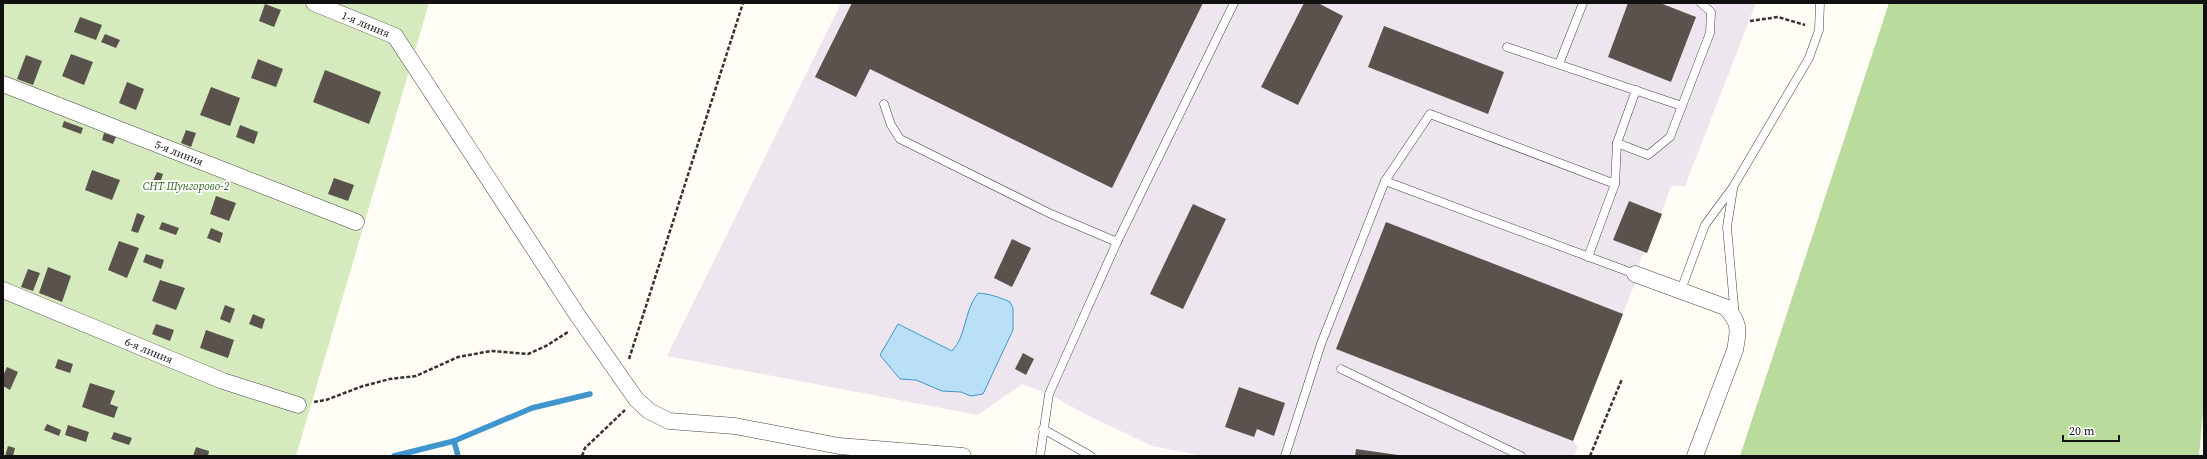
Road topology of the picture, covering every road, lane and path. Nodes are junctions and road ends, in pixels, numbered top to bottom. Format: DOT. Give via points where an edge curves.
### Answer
graph roads {
  1 [pos="314,3"];
  2 [pos="743,3"];
  3 [pos="1234,3"];
  4 [pos="1583,3"];
  5 [pos="1701,3"];
  6 [pos="1820,3"];
  7 [pos="1750,21"];
  8 [pos="1820,30"];
  9 [pos="1507,47"];
  10 [pos="1559,64"];
  11 [pos="3,84"];
  12 [pos="1636,90"];
  13 [pos="884,104"];
  14 [pos="1682,106"];
  15 [pos="1617,143"];
  16 [pos="1385,181"];
  17 [pos="1615,184"];
  18 [pos="1733,187"];
  19 [pos="356,222"];
  20 [pos="1117,242"];
  21 [pos="1588,257"];
  22 [pos="1635,274"];
  23 [pos="3,290"];
  24 [pos="1681,290"];
  25 [pos="1735,318"];
  26 [pos="583,323"];
  27 [pos="1341,369"];
  28 [pos="1622,379"];
  29 [pos="622,380"];
  30 [pos="636,399"];
  31 [pos="298,405"];
  32 [pos="1043,429"];
  33 [pos="582,456"];
  34 [pos="963,456"];
  35 [pos="1040,456"];
  36 [pos="1091,456"];
  37 [pos="1285,456"];
  38 [pos="1521,456"];
  39 [pos="1590,456"];
  40 [pos="1695,456"];
  1 -- 26 [label="street, 1-я линия" via="395,36"];
  2 -- 29 [label="path"];
  3 -- 20 [label="lane"];
  4 -- 10 [label="lane"];
  5 -- 14 [label="lane" via="1711,12 1710,33"];
  6 -- 8 [label="lane"];
  7 -- 8 [label="path" via="1778,17"];
  8 -- 18 [label="lane" via="1809,58"];
  9 -- 10 [label="lane"];
  10 -- 12 [label="lane"];
  11 -- 19 [label="street, 5-я линия"];
  12 -- 14 [label="lane"];
  12 -- 15 [label="lane"];
  13 -- 20 [label="lane" via="891,125 900,139 1037,207"];
  14 -- 15 [label="lane" via="1670,137 1648,155"];
  15 -- 17 [label="lane"];
  16 -- 17 [label="lane" via="1430,114"];
  16 -- 21 [label="lane"];
  16 -- 37 [label="lane" via="1321,344"];
  17 -- 21 [label="lane"];
  18 -- 24 [label="lane" via="1705,225"];
  18 -- 25 [label="lane" via="1727,227"];
  20 -- 32 [label="lane" via="1049,394"];
  21 -- 22 [label="lane"];
  22 -- 24 [label="street"];
  23 -- 31 [label="street, 6-я линия" via="223,381"];
  24 -- 25 [label="street" via="1725,307"];
  25 -- 40 [label="street" via="1739,332 1735,350"];
  26 -- 29 [label="street"];
  26 -- 31 [label="path" via="528,354 491,351 458,357 416,376 390,379 326,400"];
  27 -- 38 [label="lane"];
  28 -- 39 [label="path"];
  29 -- 30 [label="street"];
  30 -- 33 [label="path" via="585,448"];
  30 -- 34 [label="street" via="649,411 669,421 735,426 839,446"];
  32 -- 35 [label="lane"];
  32 -- 36 [label="lane"];
}
